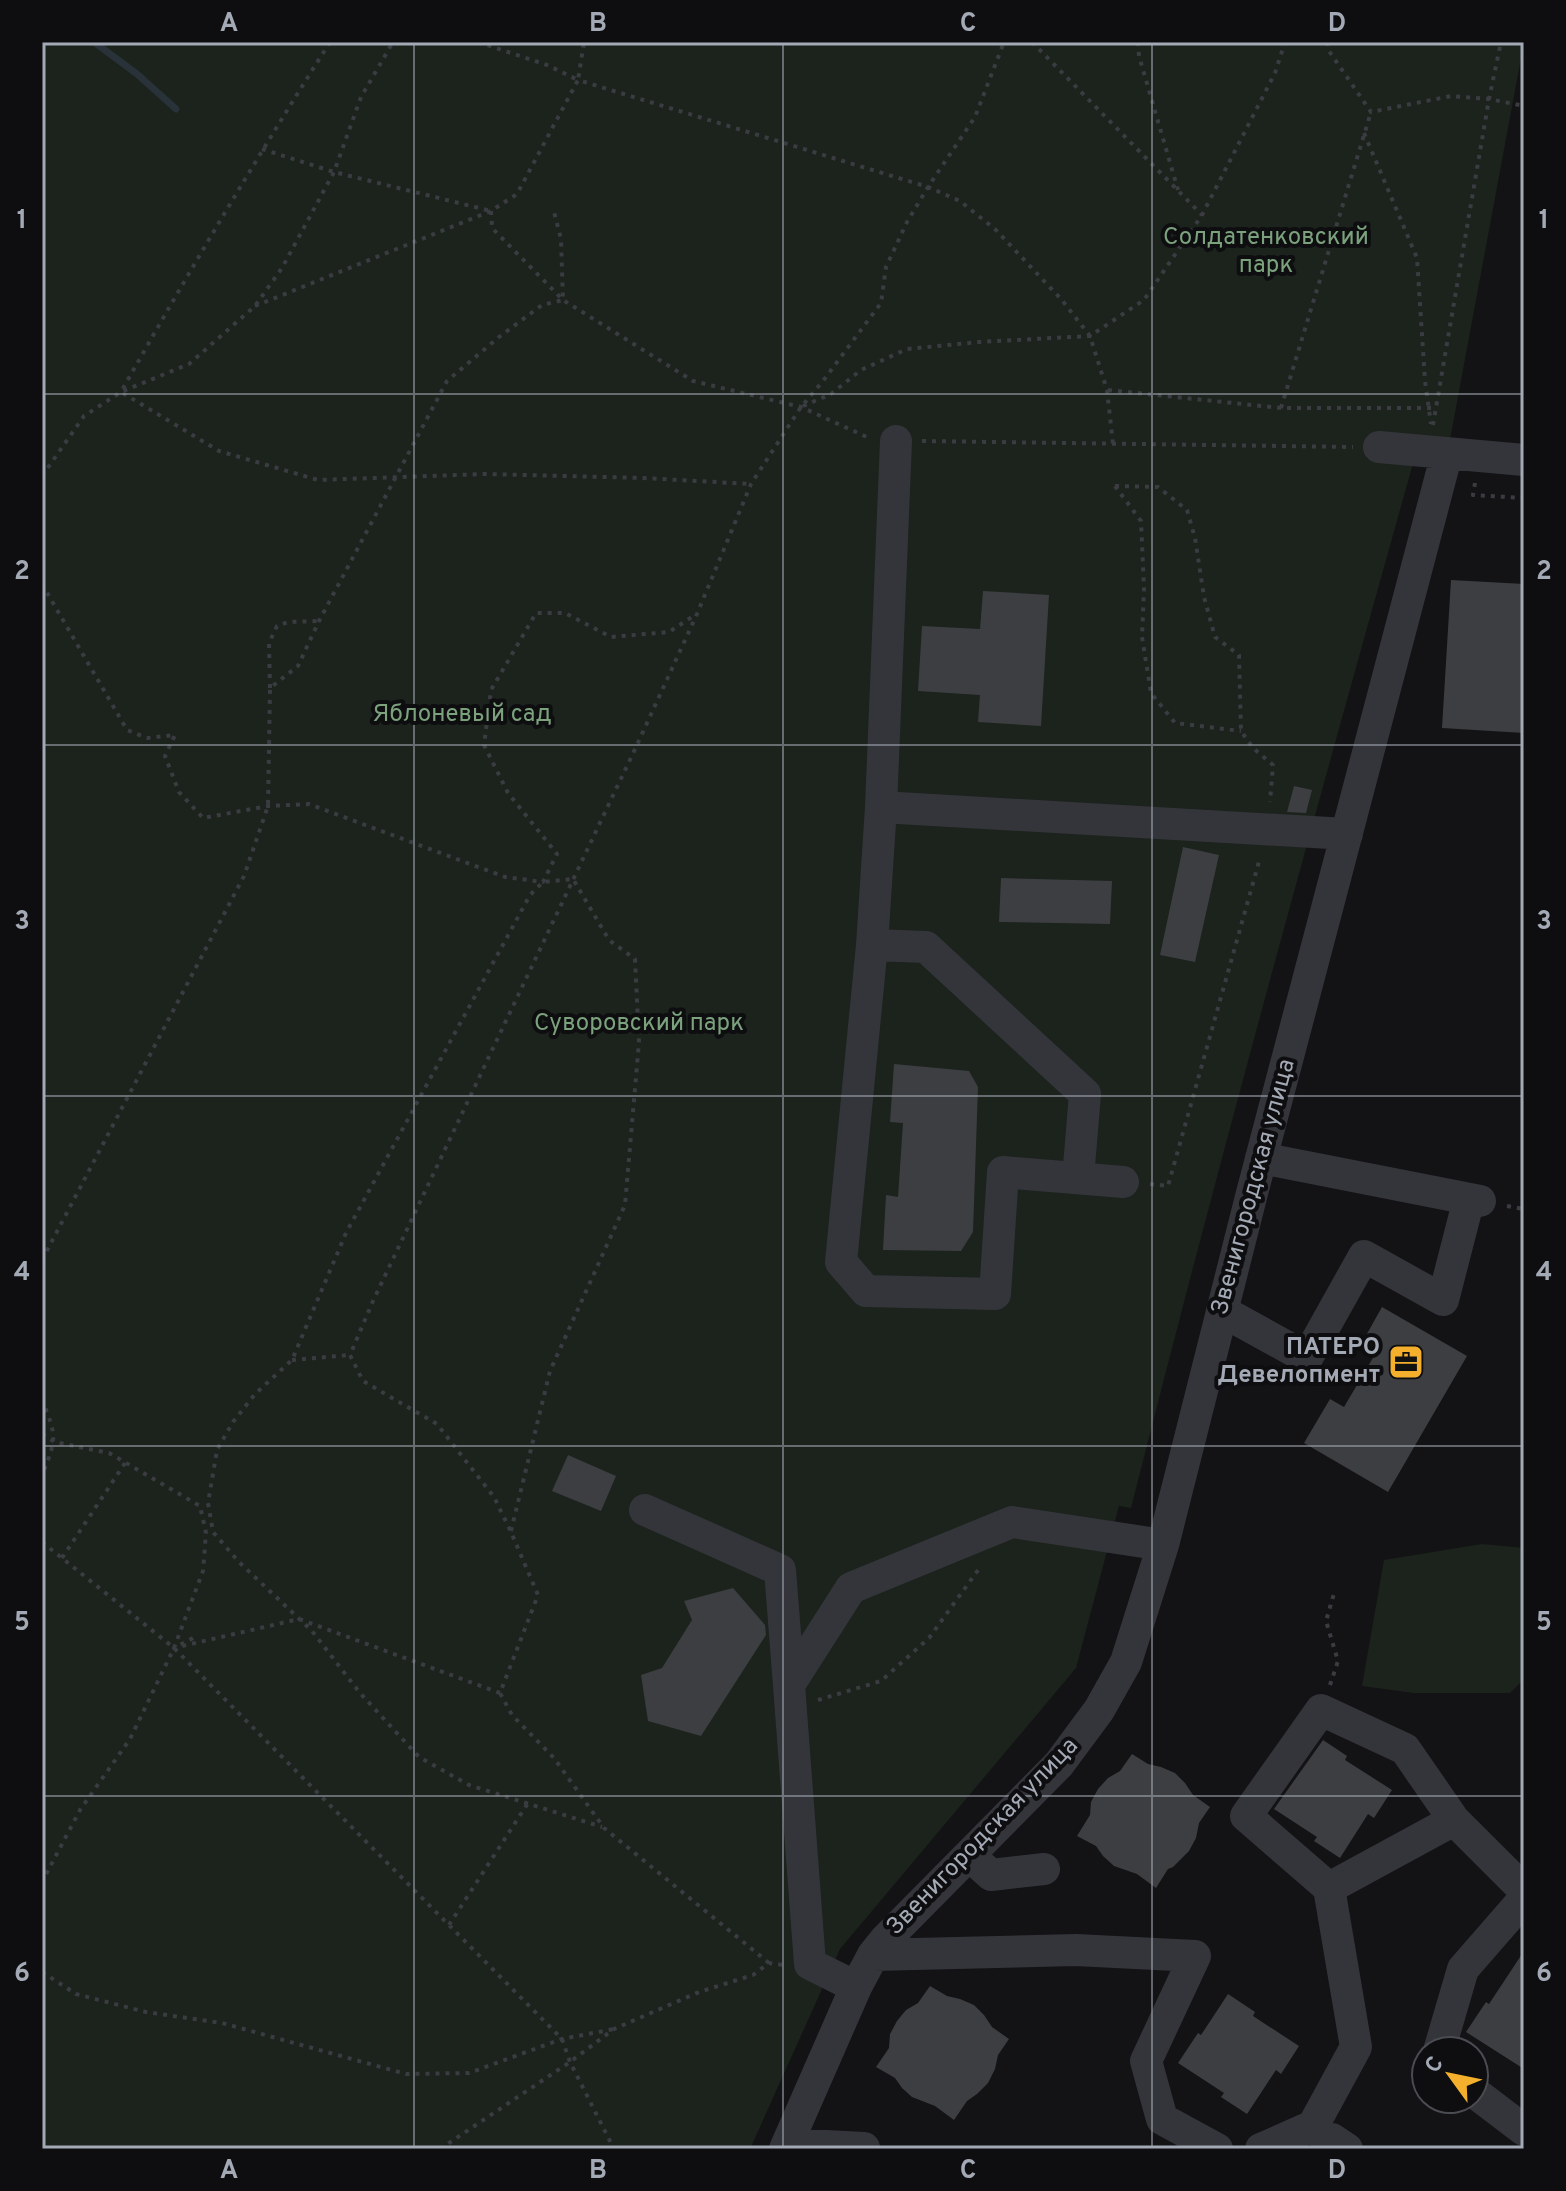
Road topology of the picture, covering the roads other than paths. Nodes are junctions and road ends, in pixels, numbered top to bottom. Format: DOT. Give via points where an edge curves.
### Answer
graph roads {
  1 [pos="896,441"];
  2 [pos="1379,447"];
  3 [pos="1447,453"];
  4 [pos="1524,460"];
  5 [pos="881,807"];
  6 [pos="1347,834"];
  7 [pos="872,945"];
  8 [pos="1261,1158"];
  9 [pos="1078,1178"];
  10 [pos="1123,1182"];
  11 [pos="1222,1311"];
  12 [pos="645,1510"];
  13 [pos="1163,1545"];
  14 [pos="790,1696"];
  15 [pos="1454,1820"];
  16 [pos="970,1856"];
  17 [pos="1044,1869"];
  18 [pos="1329,1888"];
  19 [pos="1524,1890"];
  20 [pos="1524,1899"];
  21 [pos="873,1955"];
  22 [pos="856,1987"];
  23 [pos="1444,2035"];
  24 [pos="1490,2104"];
  25 [pos="1524,2130"];
  26 [pos="1330,2141"];
  27 [pos="786,2146"];
  28 [pos="864,2148"];
  29 [pos="1217,2149"];
  30 [pos="1261,2149"];
  1 -- 5 [label="street"];
  2 -- 3 [label="street"];
  3 -- 4 [label="street"];
  3 -- 6 [label="street, Звенигородская улица"];
  5 -- 6 [label="street"];
  5 -- 7 [label="street"];
  6 -- 8 [label="street, Звенигородская улица"];
  7 -- 9 [label="street" via="926,947 1085,1094"];
  7 -- 9 [label="street" via="841,1262 866,1291 995,1294 1003,1172"];
  8 -- 11 [label="street, Звенигородская улица"];
  8 -- 11 [label="street" via="1474,1200 1443,1300 1364,1256 1307,1358"];
  9 -- 10 [label="street"];
  11 -- 13 [label="street, Звенигородская улица"];
  12 -- 14 [label="street" via="780,1570"];
  13 -- 14 [label="street" via="1012,1522 851,1588"];
  13 -- 16 [label="street, Звенигородская улица" via="1126,1662 1099,1710 1059,1764"];
  14 -- 22 [label="street" via="810,1964"];
  15 -- 18 [label="street"];
  15 -- 18 [label="street" via="1405,1749 1321,1710 1246,1816"];
  15 -- 19 [label="street"];
  16 -- 17 [label="street" via="991,1875"];
  16 -- 21 [label="street, Звенигородская улица"];
  18 -- 26 [label="street" via="1356,2047"];
  20 -- 23 [label="street" via="1463,1969"];
  21 -- 22 [label="street, Звенигородская улица"];
  21 -- 29 [label="street" via="1076,1950 1195,1956 1146,2061 1162,2119"];
  22 -- 27 [label="street, Звенигородская улица"];
  24 -- 25 [label="street"];
  26 -- 30 [label="street"];
  27 -- 28 [label="street"];
}
